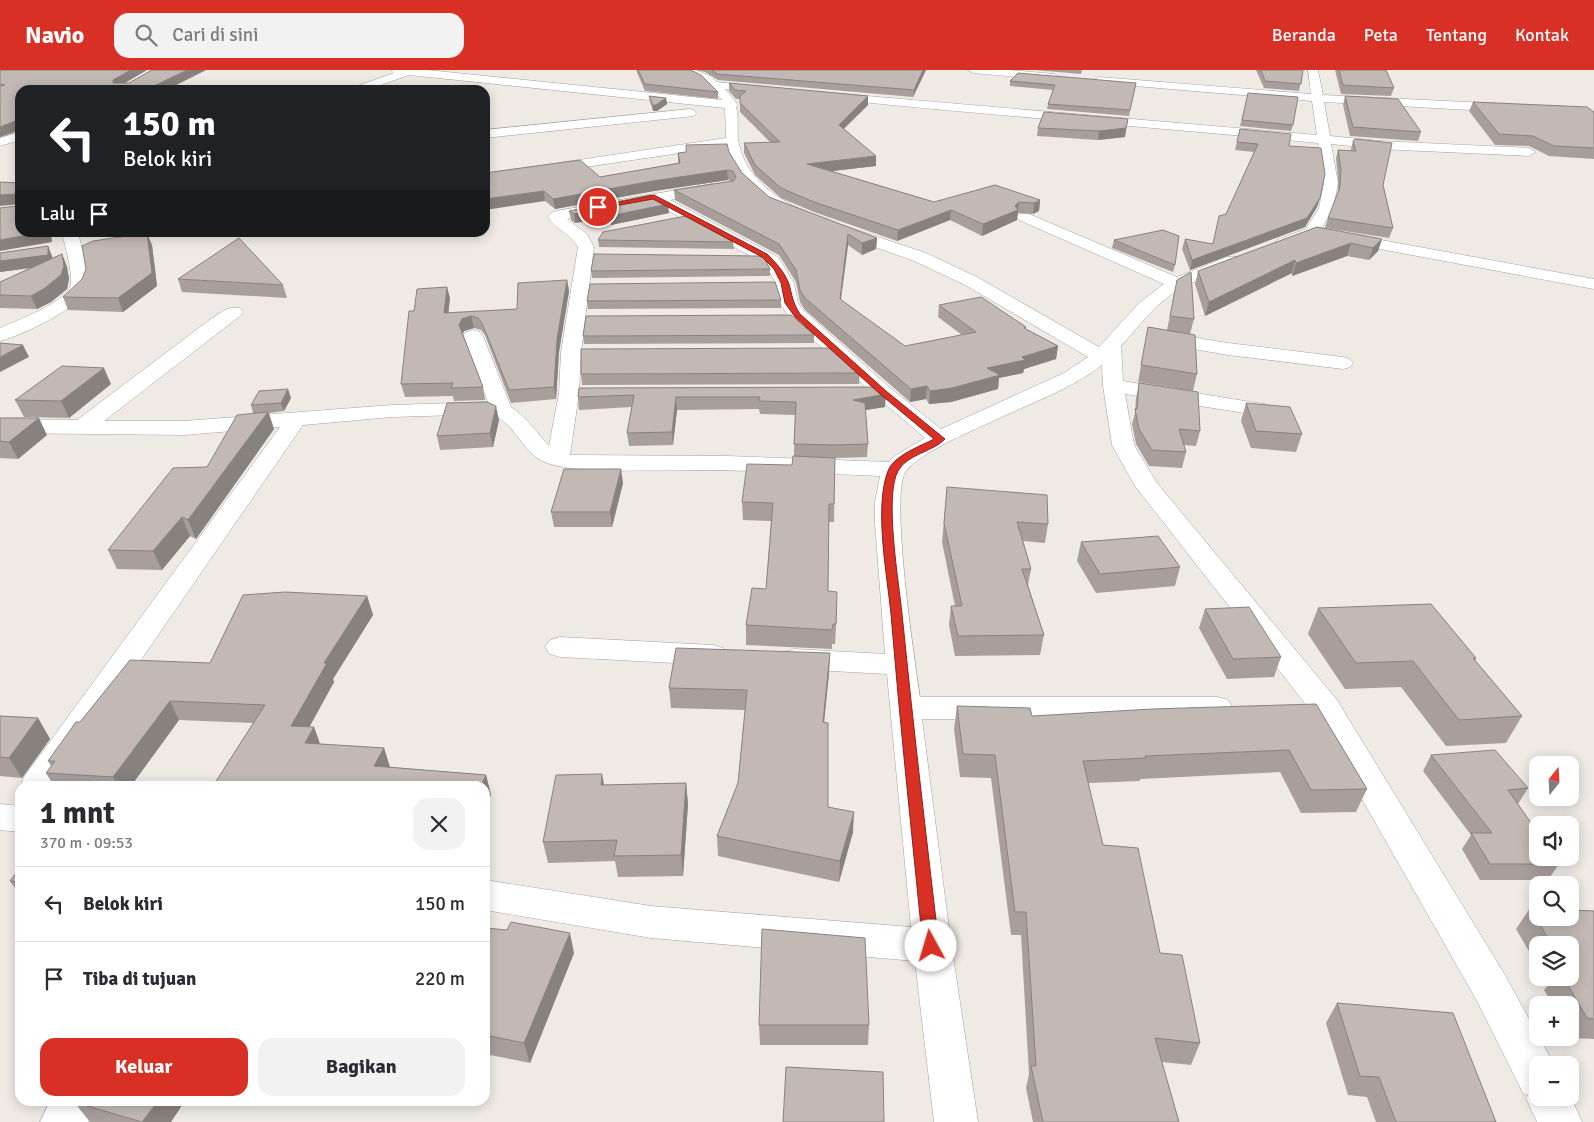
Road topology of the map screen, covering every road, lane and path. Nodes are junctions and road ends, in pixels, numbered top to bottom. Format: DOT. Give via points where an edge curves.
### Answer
graph roads {
  1 [pos="396,70"];
  2 [pos="687,70"];
  3 [pos="973,70"];
  4 [pos="1313,70"];
  5 [pos="408,71"];
  6 [pos="1061,77"];
  7 [pos="712,78"];
  8 [pos="1091,80"];
  9 [pos="370,85"];
  10 [pos="773,88"];
  11 [pos="821,95"];
  12 [pos="1317,98"];
  13 [pos="732,108"];
  14 [pos="1515,108"];
  15 [pos="490,133"];
  16 [pos="1324,140"];
  17 [pos="732,141"];
  18 [pos="1529,152"];
  19 [pos="490,177"];
  20 [pos="728,186"];
  21 [pos="654,197"];
  22 [pos="688,216"];
  23 [pos="1024,217"];
  24 [pos="668,220"];
  25 [pos="1312,232"];
  26 [pos="600,233"];
  27 [pos="580,237"];
  28 [pos="70,239"];
  29 [pos="1270,247"];
  30 [pos="53,249"];
  31 [pos="586,254"];
  32 [pos="606,254"];
  33 [pos="1252,254"];
  34 [pos="725,255"];
  35 [pos="765,256"];
  36 [pos="765,283"];
  37 [pos="785,283"];
  38 [pos="1176,283"];
  39 [pos="580,284"];
  40 [pos="600,284"];
  41 [pos="1594,284"];
  42 [pos="234,312"];
  43 [pos="797,315"];
  44 [pos="778,316"];
  45 [pos="576,317"];
  46 [pos="595,317"];
  47 [pos="0,335"];
  48 [pos="473,336"];
  49 [pos="1112,345"];
  50 [pos="836,351"];
  51 [pos="807,352"];
  52 [pos="1343,363"];
  53 [pos="1113,386"];
  54 [pos="854,392"];
  55 [pos="883,392"];
  56 [pos="500,409"];
  57 [pos="1257,409"];
  58 [pos="296,419"];
  59 [pos="0,426"];
  60 [pos="81,428"];
  61 [pos="940,439"];
  62 [pos="558,459"];
  63 [pos="894,469"];
  64 [pos="560,647"];
  65 [pos="736,656"];
  66 [pos="765,658"];
  67 [pos="901,665"];
  68 [pos="905,708"];
  69 [pos="1248,708"];
  70 [pos="1287,708"];
  71 [pos="1326,708"];
  72 [pos="40,781"];
  73 [pos="490,896"];
  74 [pos="931,946"];
  75 [pos="1529,1061"];
  76 [pos="73,1106"];
  77 [pos="1552,1106"];
  78 [pos="62,1122"];
  79 [pos="956,1122"];
  80 [pos="1560,1122"];
  1 -- 5 [label="street"];
  2 -- 7 [label="street"];
  3 -- 6 [label="street"];
  4 -- 12 [label="street"];
  5 -- 9 [label="street"];
  5 -- 13 [label="street"];
  7 -- 10 [label="street"];
  7 -- 13 [label="street"];
  8 -- 12 [label="street"];
  11 -- 16 [label="street" via="1043,119"];
  12 -- 14 [label="street"];
  12 -- 16 [label="street"];
  13 -- 15 [label="street"];
  13 -- 17 [label="street"];
  16 -- 18 [label="street" via="1415,148"];
  16 -- 25 [label="street" via="1329,198"];
  17 -- 19 [label="street"];
  17 -- 49 [label="street" via="738,161 749,179 775,203 920,257"];
  20 -- 21 [label="street"];
  21 -- 22 [label="street"];
  21 -- 27 [label="street" via="556,216"];
  22 -- 24 [label="street"];
  22 -- 35 [label="street"];
  23 -- 38 [label="street"];
  25 -- 29 [label="street"];
  25 -- 41 [label="street"];
  26 -- 27 [label="street"];
  27 -- 31 [label="street"];
  28 -- 30 [label="street"];
  28 -- 47 [label="street" via="80,282 74,296"];
  31 -- 32 [label="street"];
  31 -- 39 [label="street"];
  33 -- 38 [label="street"];
  34 -- 35 [label="street"];
  35 -- 37 [label="street" via="778,268"];
  36 -- 37 [label="street"];
  37 -- 43 [label="street" via="789,303"];
  38 -- 49 [label="street" via="1154,299"];
  39 -- 40 [label="street"];
  39 -- 45 [label="street"];
  42 -- 60 [label="street"];
  43 -- 44 [label="street"];
  43 -- 50 [label="street"];
  45 -- 46 [label="street"];
  45 -- 62 [label="street" via="581,352 579,393"];
  48 -- 56 [label="street"];
  49 -- 52 [label="street" via="1228,349"];
  49 -- 53 [label="street"];
  49 -- 61 [label="street" via="1074,376"];
  50 -- 51 [label="street"];
  50 -- 55 [label="street"];
  53 -- 57 [label="street"];
  53 -- 71 [label="street" via="1123,445 1146,486"];
  54 -- 55 [label="street"];
  55 -- 61 [label="street"];
  56 -- 58 [label="street" via="411,410"];
  56 -- 62 [label="street" via="514,417 537,447"];
  58 -- 60 [label="street" via="184,428"];
  58 -- 72 [label="street"];
  59 -- 60 [label="street"];
  61 -- 63 [label="street"];
  62 -- 63 [label="street" via="582,463 727,462"];
  63 -- 67 [label="street" via="888,492 889,531"];
  64 -- 65 [label="street"];
  66 -- 67 [label="street"];
  67 -- 68 [label="street"];
  68 -- 69 [label="street"];
  68 -- 74 [label="street"];
  70 -- 71 [label="street"];
  71 -- 75 [label="street" via="1491,988"];
  73 -- 74 [label="street" via="651,922"];
  74 -- 79 [label="street"];
  76 -- 78 [label="street"];
  77 -- 80 [label="street"];
}
